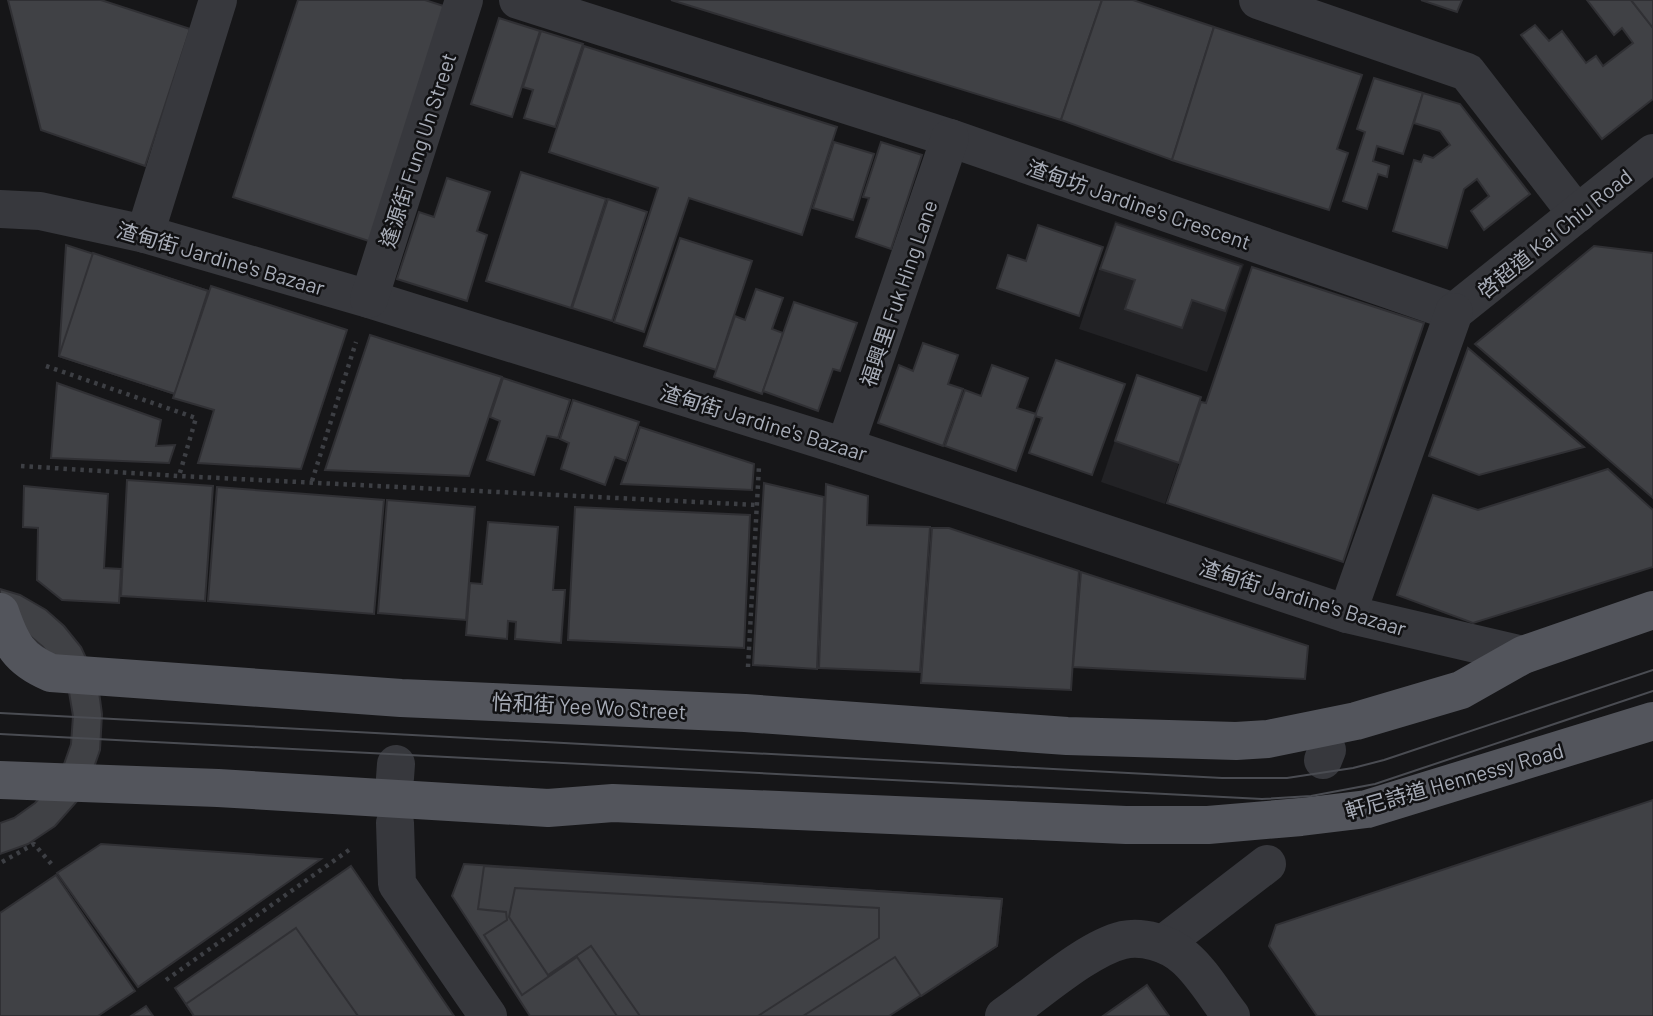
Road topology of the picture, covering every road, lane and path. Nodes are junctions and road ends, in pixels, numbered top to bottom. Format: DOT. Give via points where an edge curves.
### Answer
graph roads {
  1 [pos="218,0"];
  2 [pos="464,0"];
  3 [pos="517,0"];
  4 [pos="1258,0"];
  5 [pos="950,138"];
  6 [pos="1653,153"];
  7 [pos="0,209"];
  8 [pos="1577,214"];
  9 [pos="145,234"];
  10 [pos="369,299"];
  11 [pos="1454,312"];
  12 [pos="357,339"];
  13 [pos="46,366"];
  14 [pos="845,447"];
  15 [pos="760,455"];
  16 [pos="21,466"];
  17 [pos="179,476"];
  18 [pos="312,481"];
  19 [pos="757,505"];
  20 [pos="1653,610"];
  21 [pos="0,612"];
  22 [pos="1347,614"];
  23 [pos="1523,654"];
  24 [pos="747,677"];
  25 [pos="1653,722"];
  26 [pos="4,782"];
  27 [pos="395,823"];
  28 [pos="350,850"];
  29 [pos="2,862"];
  30 [pos="1267,864"];
  31 [pos="54,867"];
  32 [pos="1163,944"];
  33 [pos="166,980"];
  34 [pos="488,1016"];
  35 [pos="1004,1016"];
  36 [pos="1231,1016"];
  1 -- 9 [label="street"];
  2 -- 10 [label="street, 逢源街 Fung Un Street"];
  3 -- 5 [label="street, 渣甸坊 Jardine's Crescent"];
  4 -- 8 [label="street" via="1466,72"];
  5 -- 11 [label="street, 渣甸坊 Jardine's Crescent"];
  5 -- 14 [label="street, 福興里 Fuk Hing Lane"];
  6 -- 8 [label="street, 啓超道 Kai Chiu Road"];
  7 -- 9 [label="street, 渣甸街 Jardine's Bazaar" via="40,211"];
  8 -- 11 [label="street, 啓超道 Kai Chiu Road"];
  9 -- 10 [label="street, 渣甸街 Jardine's Bazaar"];
  10 -- 14 [label="street, 渣甸街 Jardine's Bazaar"];
  11 -- 22 [label="street"];
  12 -- 18 [label="path"];
  13 -- 17 [label="path" via="196,418"];
  14 -- 22 [label="street, 渣甸街 Jardine's Bazaar"];
  15 -- 19 [label="path"];
  16 -- 17 [label="path"];
  17 -- 18 [label="path"];
  18 -- 19 [label="path"];
  19 -- 24 [label="path"];
  20 -- 23 [label="main road"];
  21 -- 23 [label="main road, 怡和街 Yee Wo Street" via="22,655 51,673 401,698 745,713 1057,736 1210,742 1268,739 1356,721 1461,690"];
  22 -- 23 [label="street, 渣甸街 Jardine's Bazaar"];
  25 -- 26 [label="main road, 軒尼詩道 Hennessy Road" via="1358,811 1197,826 613,803 548,808 232,789"];
  27 -- 34 [label="street" via="397,884"];
  28 -- 33 [label="path"];
  29 -- 31 [label="path" via="34,844"];
  30 -- 32 [label="street"];
  32 -- 35 [label="street" via="1123,940 1103,949"];
  32 -- 36 [label="street" via="1183,956"];
}
